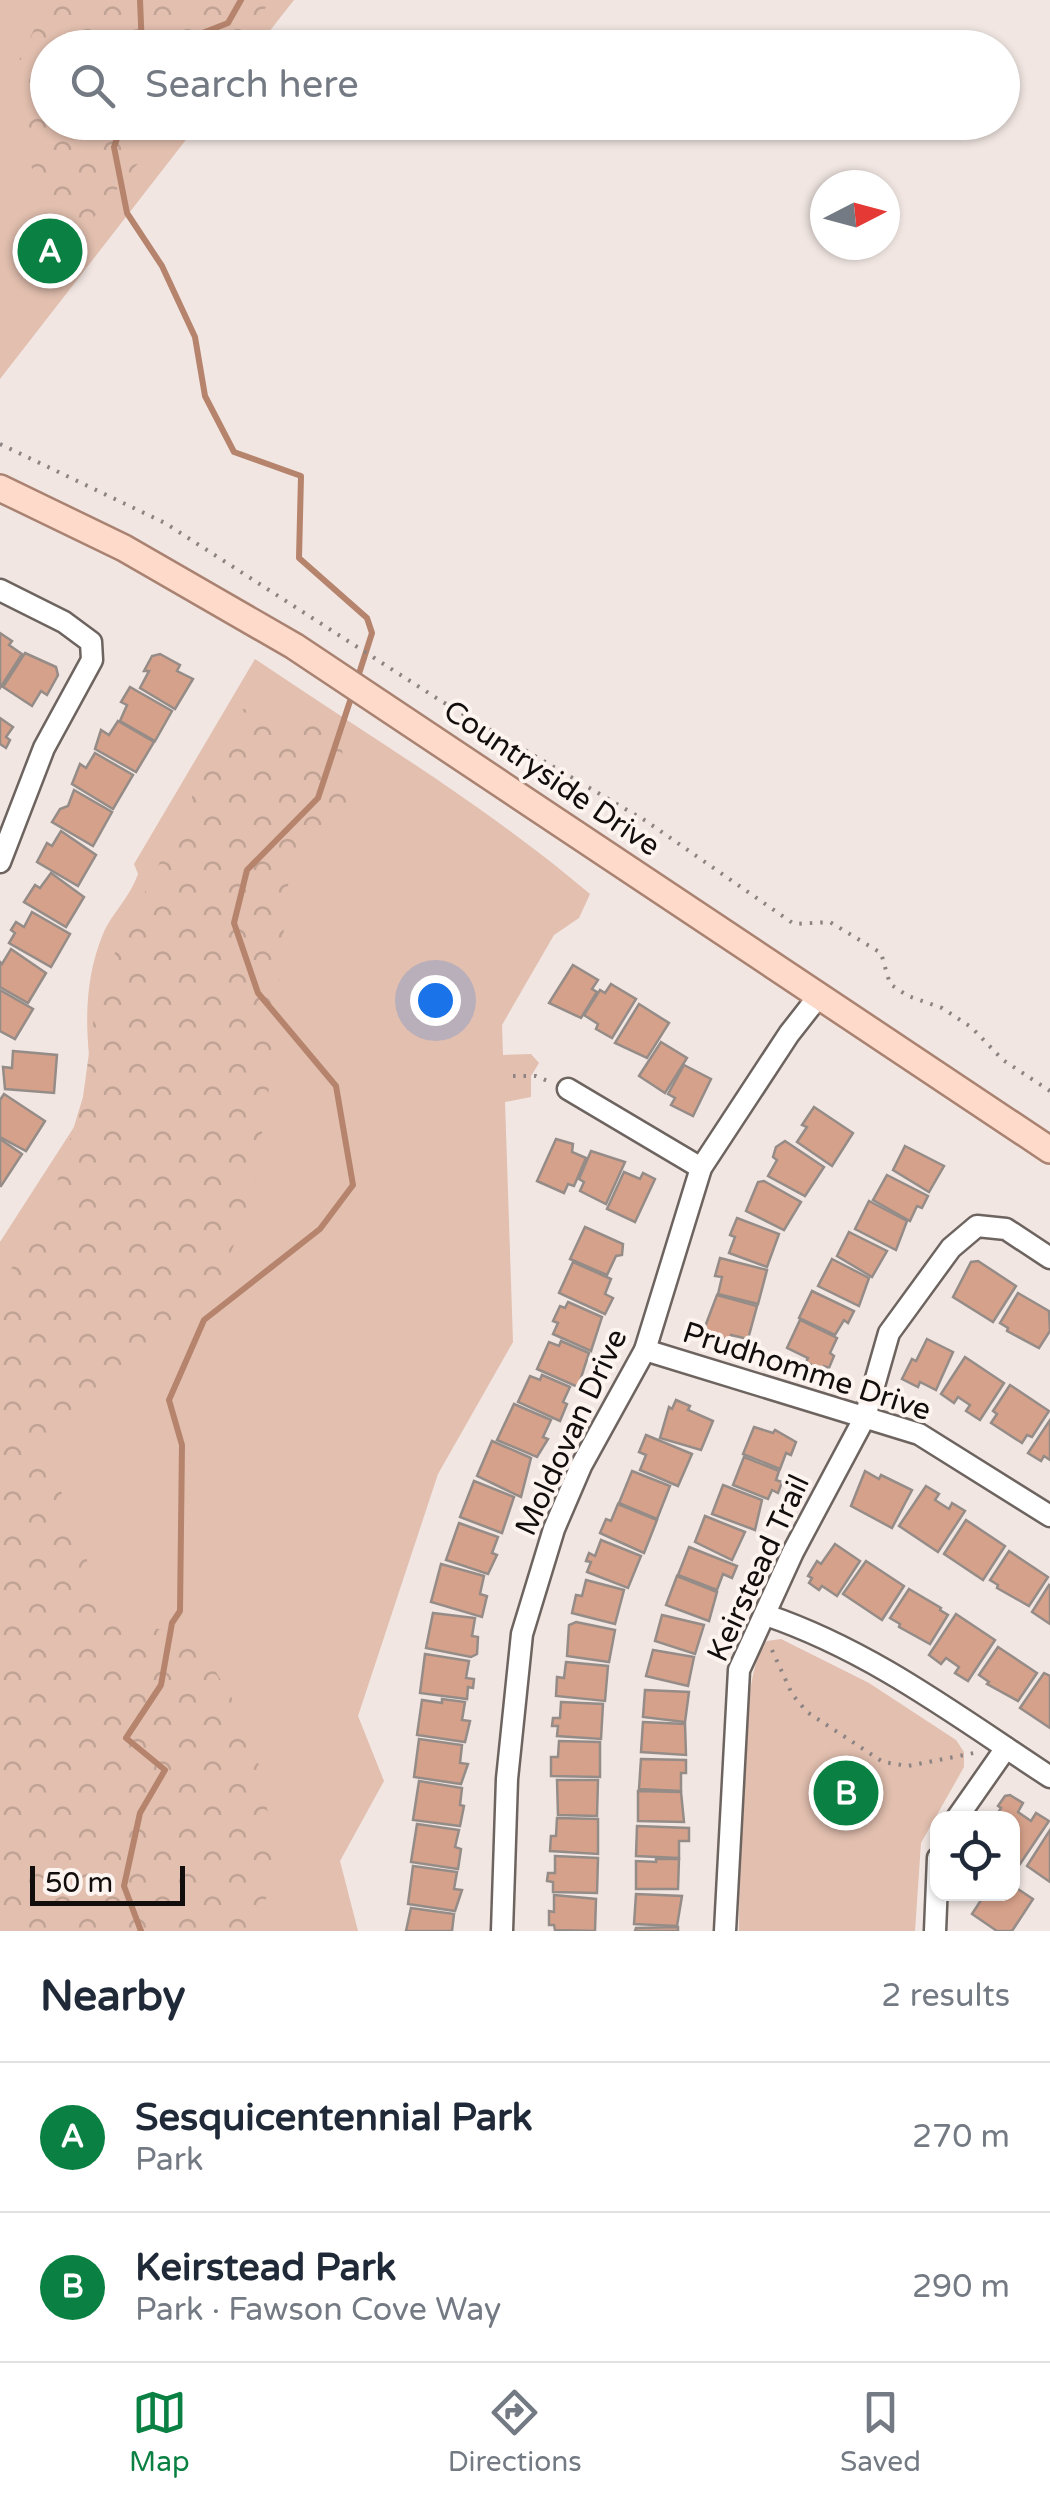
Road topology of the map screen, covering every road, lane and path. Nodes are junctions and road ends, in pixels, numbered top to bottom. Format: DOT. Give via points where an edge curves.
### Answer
graph roads {
  1 [pos="0,444"];
  2 [pos="0,488"];
  3 [pos="0,590"];
  4 [pos="0,862"];
  5 [pos="818,997"];
  6 [pos="513,1076"];
  7 [pos="568,1088"];
  8 [pos="1050,1091"];
  9 [pos="1050,1150"];
  10 [pos="701,1168"];
  11 [pos="1050,1258"];
  12 [pos="645,1350"];
  13 [pos="864,1417"];
  14 [pos="1050,1516"];
  15 [pos="766,1615"];
  16 [pos="770,1646"];
  17 [pos="1006,1748"];
  18 [pos="1050,1777"];
  19 [pos="962,1811"];
  20 [pos="936,1901"];
  21 [pos="502,1931"];
  22 [pos="725,1931"];
  23 [pos="935,1931"];
  1 -- 8 [label="path" via="165,523 419,687 646,821 794,924 830,922 874,949 890,984 971,1027 1003,1060"];
  2 -- 5 [label="main road, Countryside Drive" via="152,563 294,646"];
  3 -- 4 [label="street" via="91,642 92,660 44,748"];
  5 -- 9 [label="main road, Countryside Drive"];
  5 -- 10 [label="street, Moldovan Drive"];
  6 -- 7 [label="path"];
  7 -- 10 [label="street"];
  10 -- 12 [label="street, Moldovan Drive"];
  11 -- 13 [label="street, Keirstead Trail" via="1006,1229 977,1226 952,1248 890,1333"];
  12 -- 13 [label="street, Prudhomme Drive"];
  12 -- 21 [label="street, Moldovan Drive" via="581,1466 522,1634 507,1779"];
  13 -- 14 [label="street, Prudhomme Drive" via="919,1434"];
  13 -- 15 [label="street, Keirstead Trail"];
  15 -- 17 [label="street" via="884,1666"];
  15 -- 22 [label="street, Keirstead Trail" via="739,1670"];
  16 -- 17 [label="path" via="807,1712 883,1762 908,1766"];
  17 -- 18 [label="street"];
  17 -- 19 [label="street"];
  20 -- 23 [label="street"];
}
